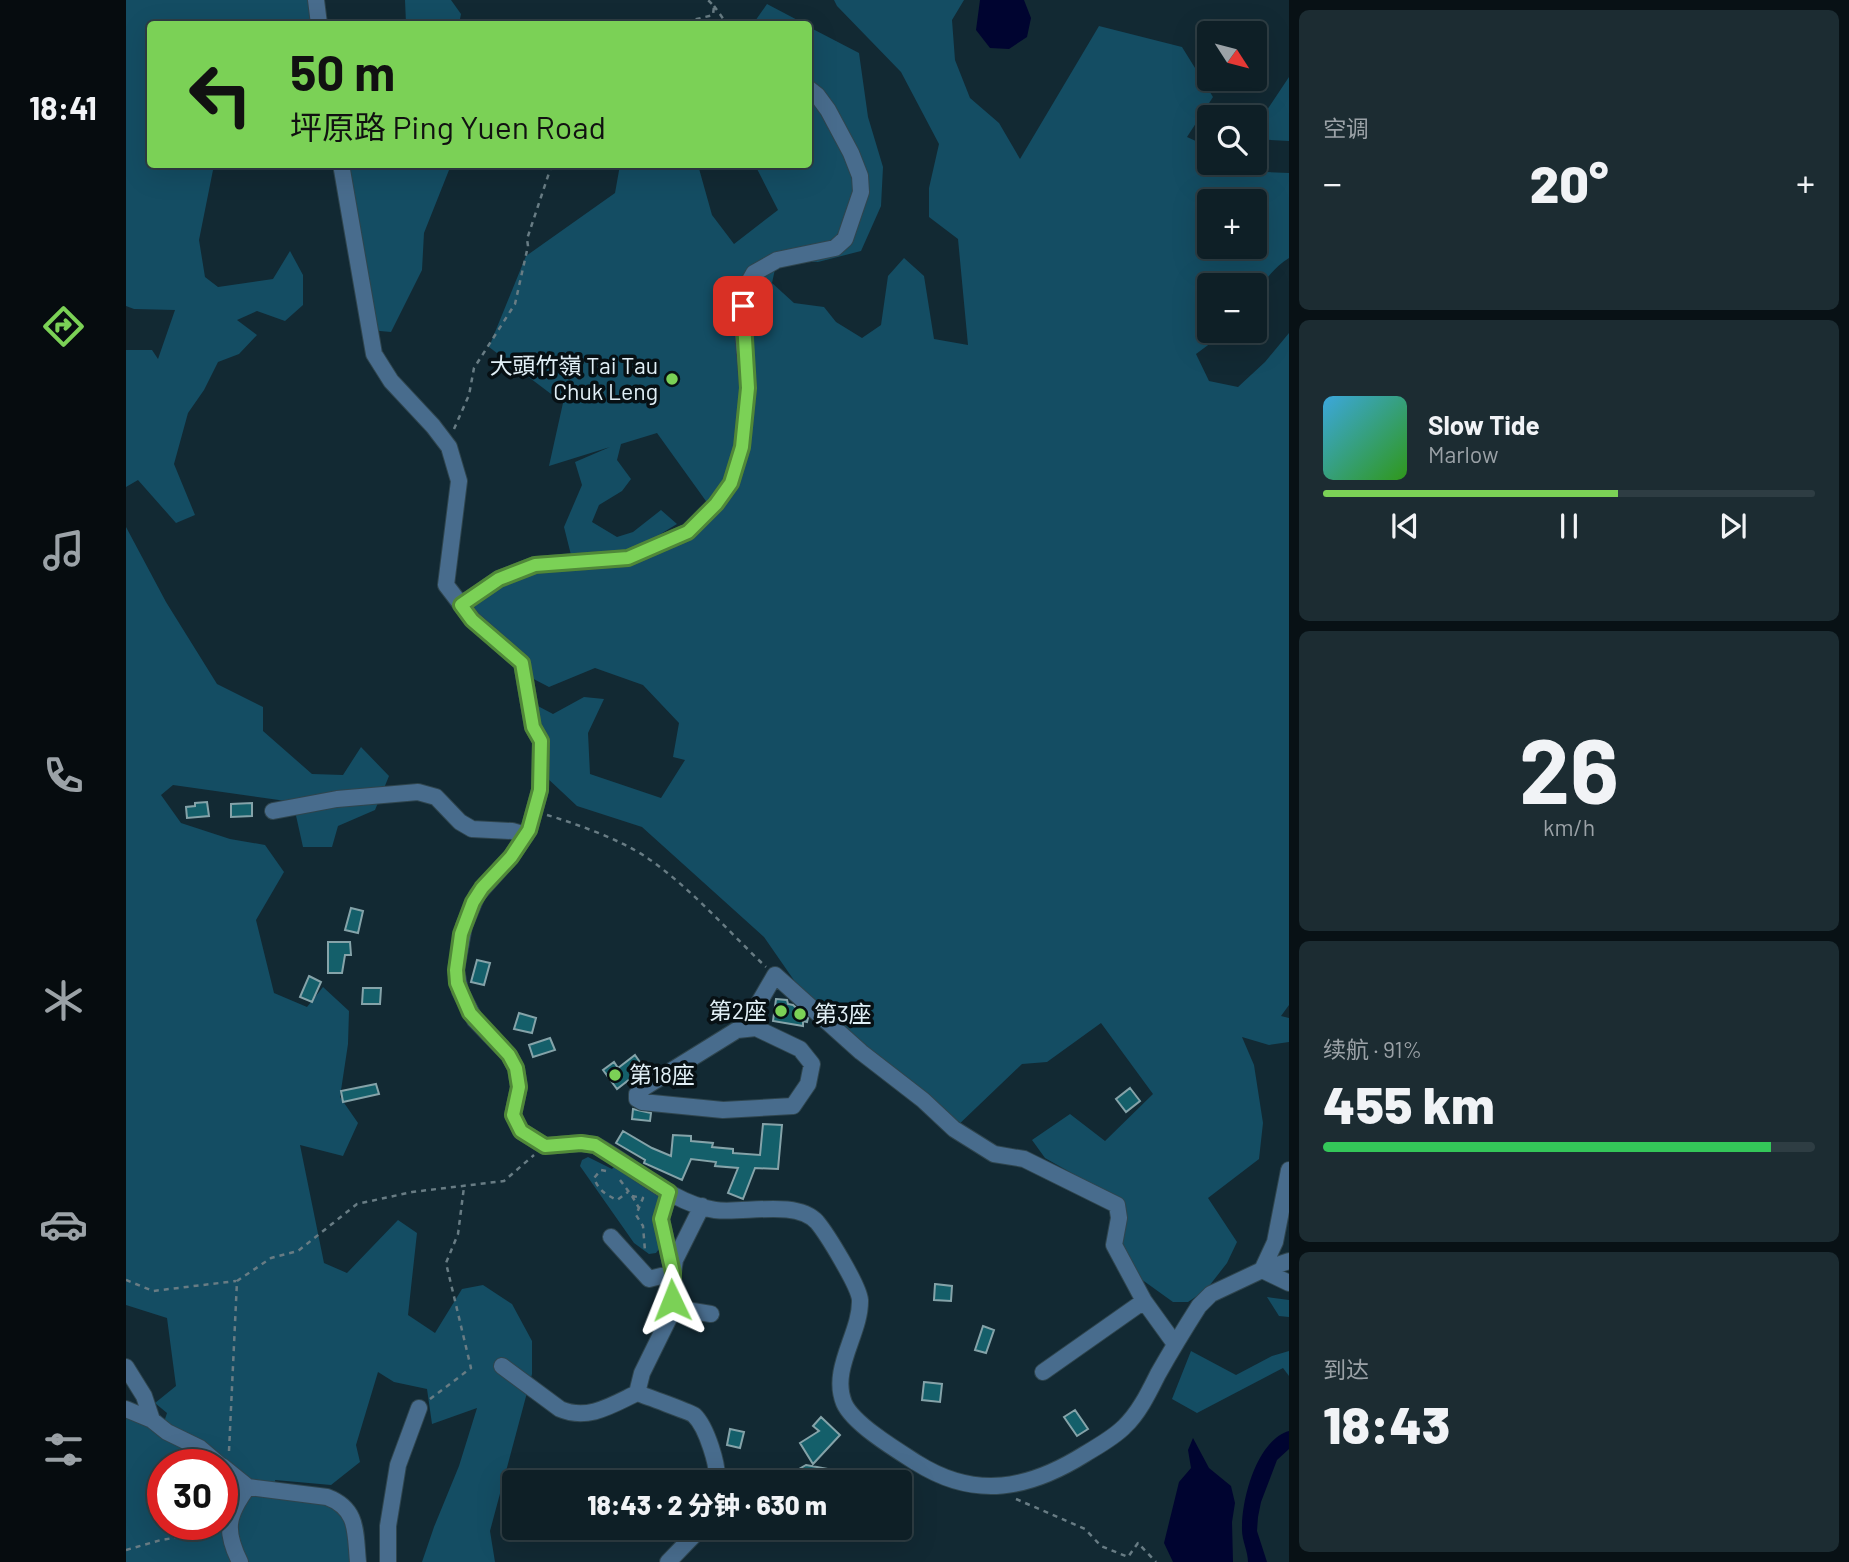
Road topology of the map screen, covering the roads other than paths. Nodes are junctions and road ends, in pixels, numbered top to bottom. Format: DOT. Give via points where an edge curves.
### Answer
graph roads {
  1 [pos="316,0"];
  2 [pos="319,21"];
  3 [pos="812,92"];
  4 [pos="342,168"];
  5 [pos="461,605"];
  6 [pos="274,811"];
  7 [pos="526,835"];
  8 [pos="756,1028"];
  9 [pos="1289,1170"];
  10 [pos="669,1192"];
  11 [pos="702,1206"];
  12 [pos="611,1237"];
  13 [pos="1289,1261"];
  14 [pos="1262,1270"];
  15 [pos="673,1273"];
  16 [pos="1289,1283"];
  17 [pos="1144,1301"];
  18 [pos="674,1308"];
  19 [pos="711,1314"];
  20 [pos="1175,1344"];
  21 [pos="502,1366"];
  22 [pos="126,1367"];
  23 [pos="1043,1372"];
  24 [pos="637,1393"];
  25 [pos="419,1408"];
  26 [pos="126,1409"];
  27 [pos="152,1420"];
  28 [pos="202,1449"];
  29 [pos="718,1470"];
  30 [pos="238,1477"];
  31 [pos="248,1487"];
  32 [pos="689,1540"];
  33 [pos="240,1562"];
  34 [pos="358,1562"];
  35 [pos="388,1562"];
  36 [pos="668,1562"];
  1 -- 2 [label="street"];
  3 -- 5 [label="street" via="828,110 851,153 861,192 845,239 835,248 777,260 754,273 745,289 742,321 748,388 742,447 731,483 688,532 628,558 535,565 499,579"];
  4 -- 5 [label="street" via="374,354 391,381 447,444 459,481 446,585"];
  5 -- 7 [label="street" via="522,663 533,727 541,741 540,790"];
  6 -- 7 [label="street" via="337,799 418,792 436,797 472,829"];
  7 -- 10 [label="street" via="473,902 461,934 456,977 462,999 516,1068 519,1087 513,1115 526,1135 545,1146 595,1145"];
  8 -- 8 [label="street" via="800,1049 812,1064 808,1084 793,1106 723,1110 637,1099 645,1087 737,1030"];
  8 -- 17 [label="street" via="757,1006 775,975 954,1129 994,1154 1024,1159 1117,1205 1114,1245"];
  9 -- 14 [label="street" via="1275,1242"];
  10 -- 11 [label="street"];
  10 -- 15 [label="street" via="661,1219"];
  11 -- 15 [label="street"];
  11 -- 20 [label="street" via="784,1210 809,1214 819,1224 860,1299 843,1368 844,1403 861,1423 929,1470 967,1484 1015,1485 1038,1479 1125,1427"];
  12 -- 15 [label="street" via="649,1279"];
  13 -- 14 [label="street"];
  14 -- 16 [label="street"];
  14 -- 20 [label="street" via="1211,1294"];
  15 -- 18 [label="street"];
  17 -- 20 [label="street"];
  17 -- 23 [label="street"];
  18 -- 19 [label="street"];
  18 -- 24 [label="street"];
  21 -- 24 [label="street" via="570,1413 586,1415"];
  22 -- 27 [label="street"];
  24 -- 29 [label="street" via="693,1414 704,1430"];
  25 -- 35 [label="street" via="398,1465 388,1527"];
  26 -- 27 [label="street"];
  27 -- 28 [label="street"];
  30 -- 31 [label="street"];
  31 -- 33 [label="street" via="233,1507 229,1529"];
  31 -- 34 [label="street" via="340,1502 356,1528"];
  32 -- 36 [label="street"];
}
